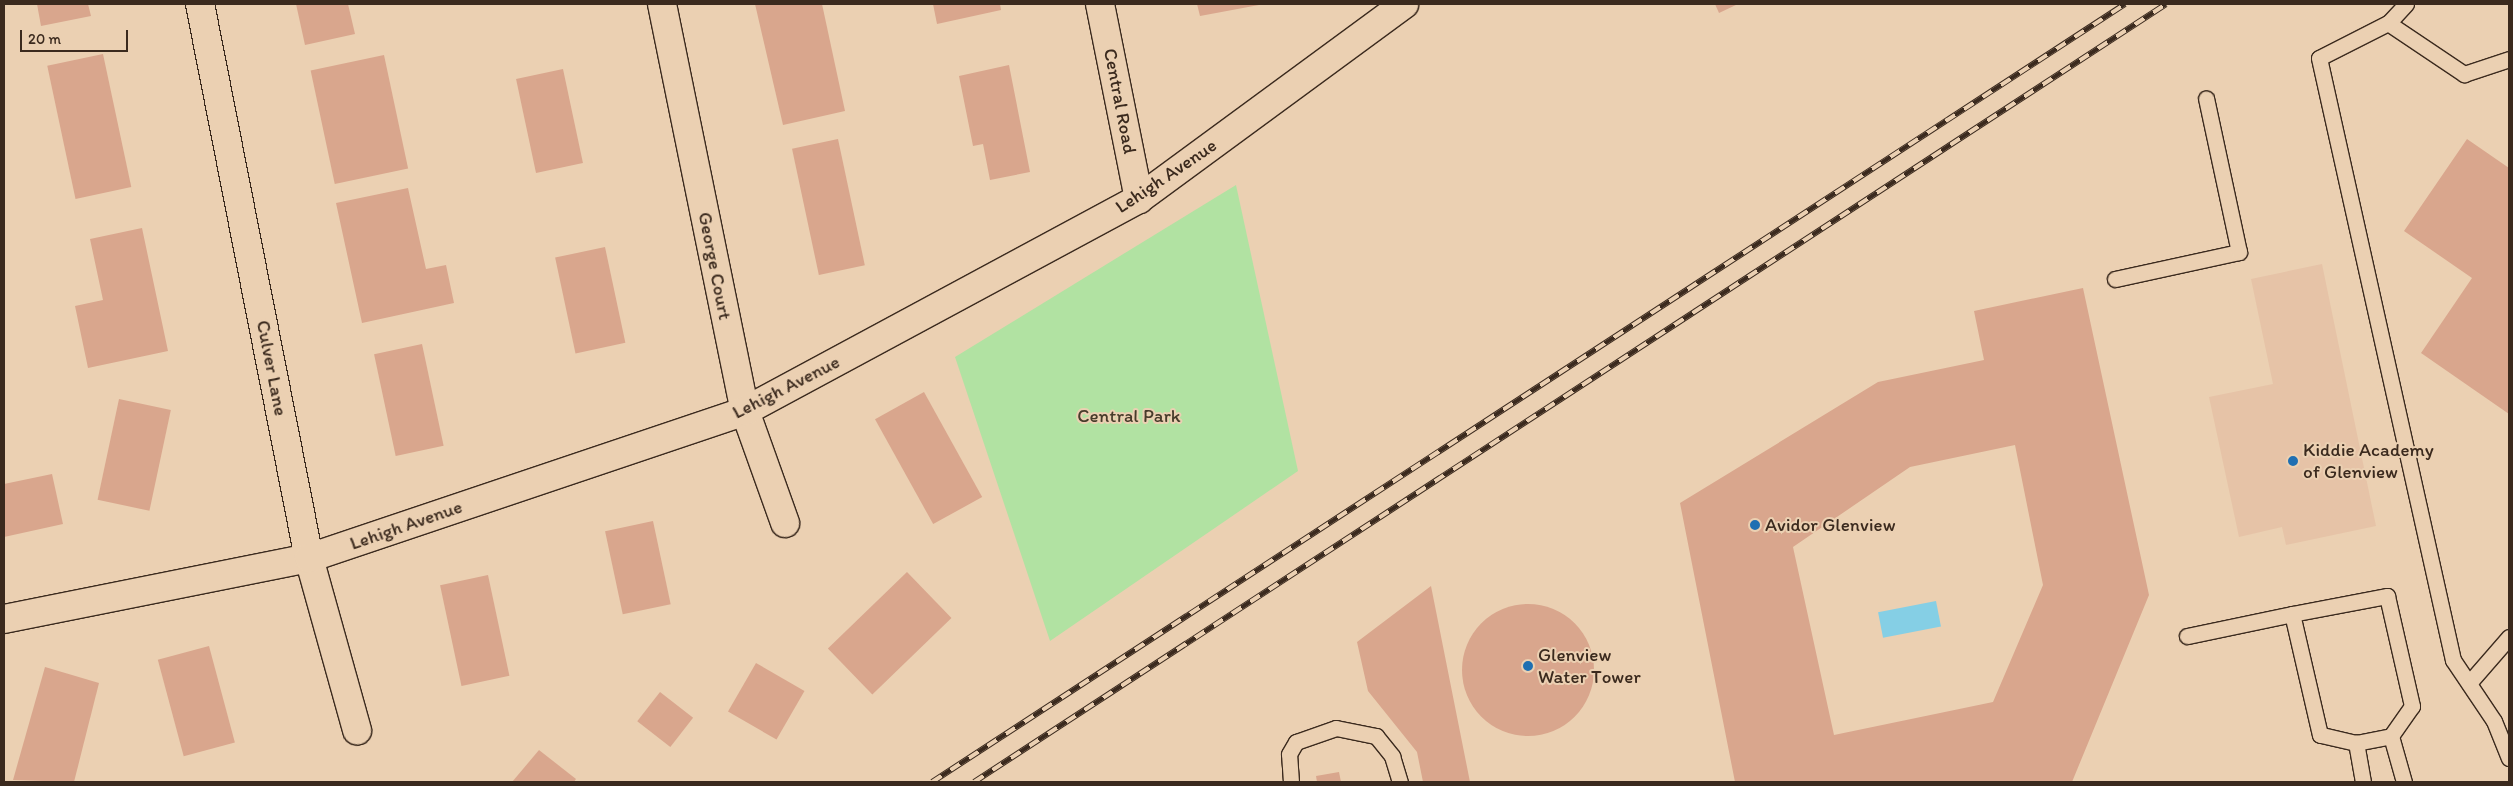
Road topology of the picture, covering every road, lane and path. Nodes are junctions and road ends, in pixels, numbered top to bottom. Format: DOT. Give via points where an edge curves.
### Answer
graph roads {
  1 [pos="200,4"];
  2 [pos="662,4"];
  3 [pos="1100,4"];
  4 [pos="1404,4"];
  5 [pos="2406,4"];
  6 [pos="2388,23"];
  7 [pos="2509,59"];
  8 [pos="2206,98"];
  9 [pos="1139,199"];
  10 [pos="2115,278"];
  11 [pos="745,411"];
  12 [pos="785,523"];
  13 [pos="309,558"];
  14 [pos="2292,614"];
  15 [pos="4,619"];
  16 [pos="2187,636"];
  17 [pos="2509,637"];
  18 [pos="2469,683"];
  19 [pos="357,730"];
  20 [pos="2391,736"];
  21 [pos="2356,742"];
  22 [pos="2509,758"];
  23 [pos="1291,782"];
  24 [pos="1400,782"];
  25 [pos="2363,782"];
  26 [pos="2404,782"];
  1 -- 13 [label="street, Culver Lane"];
  2 -- 11 [label="street, George Court"];
  3 -- 9 [label="street, Central Road"];
  4 -- 9 [label="street, Lehigh Avenue"];
  5 -- 6 [label="lane"];
  6 -- 7 [label="lane" via="2464,74"];
  6 -- 18 [label="lane" via="2319,58 2453,660"];
  8 -- 10 [label="lane" via="2239,252"];
  9 -- 11 [label="street, Lehigh Avenue"];
  11 -- 12 [label="street, George Court"];
  11 -- 13 [label="street, Lehigh Avenue"];
  13 -- 15 [label="street, Lehigh Avenue"];
  13 -- 19 [label="street, Culver Lane"];
  14 -- 16 [label="lane"];
  14 -- 20 [label="lane" via="2387,596 2412,706"];
  14 -- 21 [label="lane" via="2320,735"];
  17 -- 18 [label="lane"];
  18 -- 22 [label="lane" via="2494,721"];
  20 -- 21 [label="lane"];
  20 -- 26 [label="lane"];
  21 -- 25 [label="lane"];
  23 -- 24 [label="lane" via="1289,754 1296,742 1336,728 1376,736 1392,756"];
}
